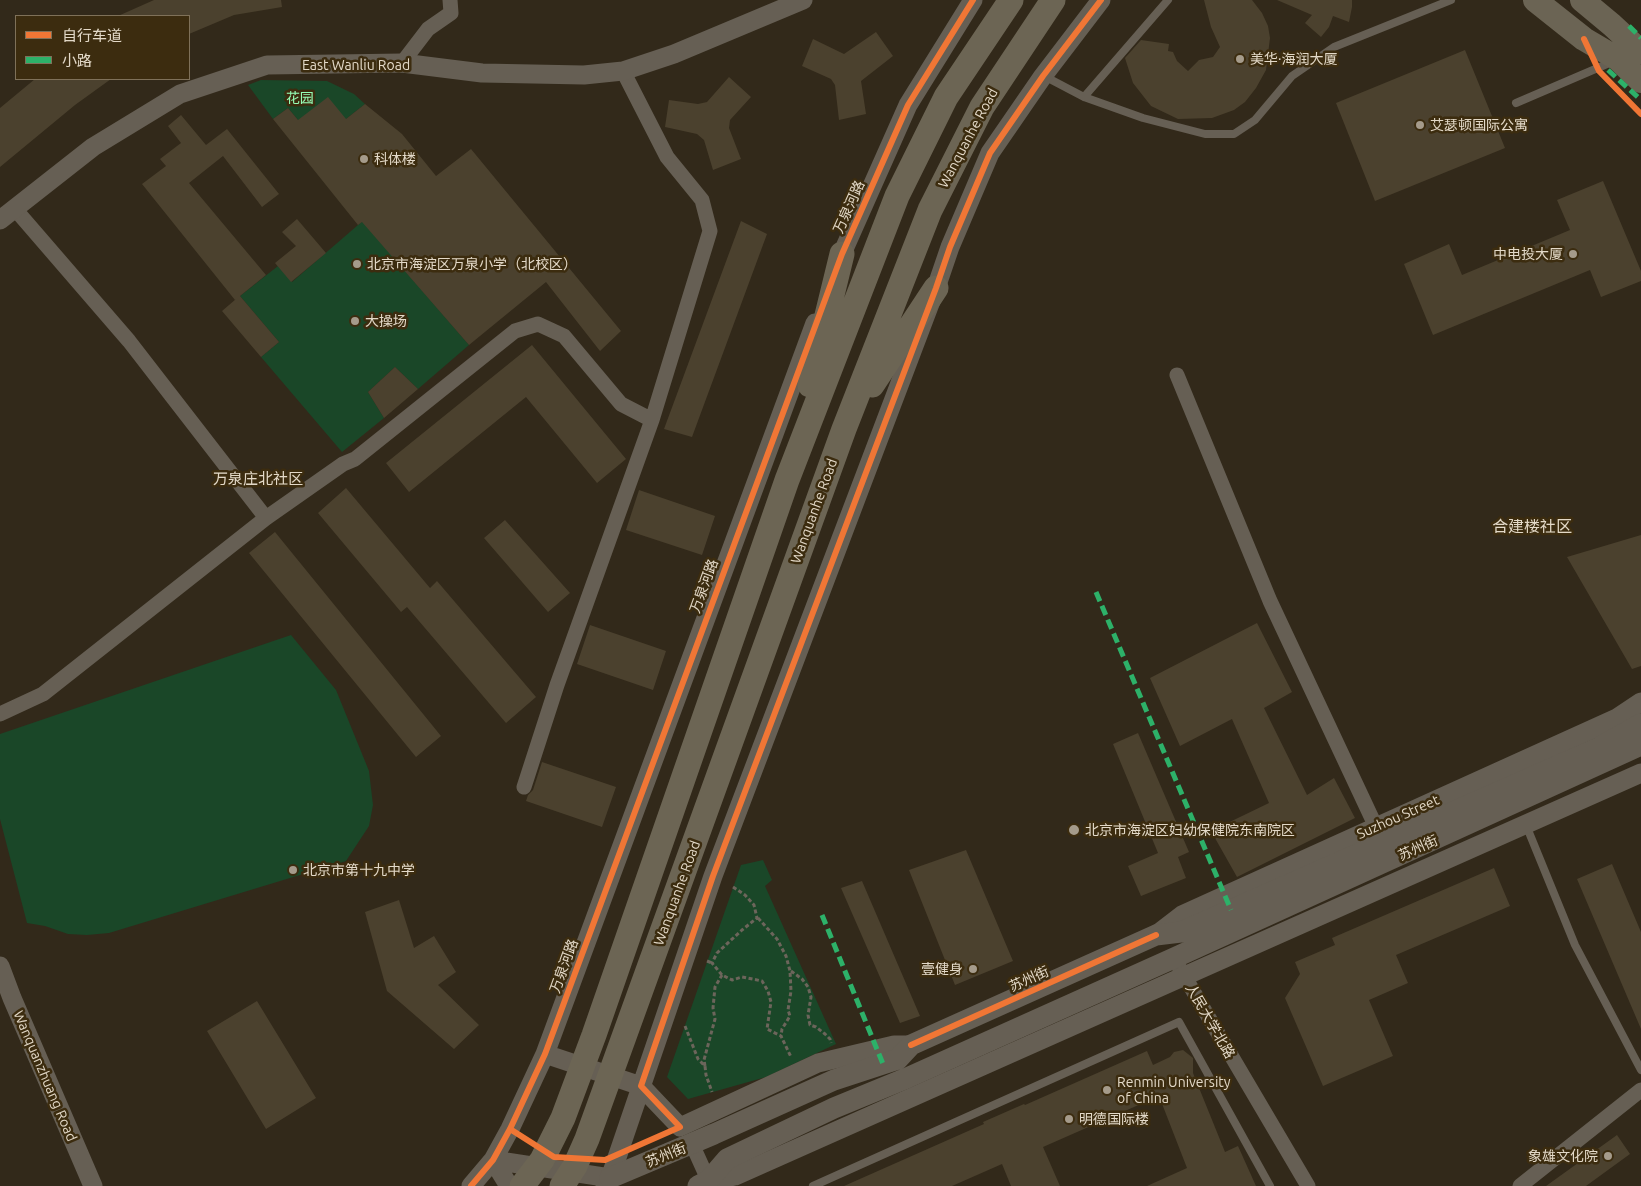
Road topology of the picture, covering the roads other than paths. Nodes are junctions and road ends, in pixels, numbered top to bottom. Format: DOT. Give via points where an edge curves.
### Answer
graph roads {
  1 [pos="450,0"];
  2 [pos="803,0"];
  3 [pos="1011,0"];
  4 [pos="1053,0"];
  5 [pos="1101,0"];
  6 [pos="1168,0"];
  7 [pos="1451,0"];
  8 [pos="1535,0"];
  9 [pos="1582,0"];
  10 [pos="972,1"];
  11 [pos="1438,2"];
  12 [pos="1641,52"];
  13 [pos="1618,59"];
  14 [pos="402,62"];
  15 [pos="623,71"];
  16 [pos="1043,76"];
  17 [pos="1641,81"];
  18 [pos="1084,97"];
  19 [pos="1516,103"];
  20 [pos="15,209"];
  21 [pos="0,220"];
  22 [pos="842,254"];
  23 [pos="936,288"];
  24 [pos="1177,375"];
  25 [pos="652,420"];
  26 [pos="844,429"];
  27 [pos="787,480"];
  28 [pos="266,518"];
  29 [pos="1641,702"];
  30 [pos="0,714"];
  31 [pos="1641,724"];
  32 [pos="1641,745"];
  33 [pos="1641,773"];
  34 [pos="524,787"];
  35 [pos="1526,825"];
  36 [pos="1376,827"];
  37 [pos="1156,935"];
  38 [pos="1174,958"];
  39 [pos="0,966"];
  40 [pos="1185,977"];
  41 [pos="545,1054"];
  42 [pos="1641,1070"];
  43 [pos="641,1086"];
  44 [pos="1641,1090"];
  45 [pos="686,1135"];
  46 [pos="493,1160"];
  47 [pos="607,1182"];
  48 [pos="706,1184"];
  49 [pos="93,1186"];
  50 [pos="471,1186"];
  51 [pos="509,1186"];
  52 [pos="522,1186"];
  53 [pos="562,1186"];
  54 [pos="813,1186"];
  55 [pos="1270,1186"];
  56 [pos="1308,1186"];
  57 [pos="1520,1186"];
  1 -- 14 [label="street" via="451,13 428,29"];
  2 -- 15 [label="street, East Wanliu Road" via="674,54"];
  3 -- 27 [label="highway" via="946,97 897,196"];
  4 -- 26 [label="highway, Wanquanhe Road" via="982,107 930,210"];
  5 -- 16 [label="street"];
  6 -- 18 [label="lane"];
  7 -- 11 [label="lane"];
  8 -- 13 [label="main road" via="1584,39"];
  9 -- 12 [label="main road"];
  10 -- 22 [label="street, 万泉河路" via="908,105"];
  11 -- 18 [label="lane" via="1334,47 1292,76 1255,120 1234,134 1205,134 1142,118"];
  13 -- 17 [label="main road"];
  13 -- 19 [label="lane"];
  14 -- 15 [label="street, East Wanliu Road" via="482,73 584,75"];
  14 -- 20 [label="street, East Wanliu Road" via="267,65 180,94 93,147"];
  15 -- 25 [label="street" via="667,157 702,200 710,231"];
  16 -- 18 [label="lane"];
  16 -- 23 [label="street" via="990,153"];
  20 -- 21 [label="street, East Wanliu Road"];
  20 -- 28 [label="street" via="129,341"];
  22 -- 27 [label="highway"];
  22 -- 41 [label="street, 万泉河路"];
  23 -- 26 [label="highway"];
  23 -- 43 [label="street" via="713,876"];
  24 -- 36 [label="street" via="1270,601"];
  25 -- 28 [label="street" via="621,404 564,336 538,324 516,332 355,459"];
  25 -- 34 [label="street"];
  26 -- 53 [label="highway, Wanquanhe Road" via="588,1140"];
  27 -- 52 [label="highway" via="563,1118 542,1160"];
  28 -- 30 [label="street" via="43,694"];
  29 -- 36 [label="street, Suzhou Street" via="1617,718"];
  31 -- 37 [label="main road, 苏州街" via="1600,747 1180,932"];
  32 -- 38 [label="main road, 苏州街"];
  33 -- 35 [label="street, 苏州街"];
  35 -- 40 [label="street, 苏州街"];
  35 -- 42 [label="lane" via="1575,945"];
  36 -- 37 [label="street, Suzhou Street" via="1182,915"];
  37 -- 45 [label="main road, 苏州街" via="911,1045 898,1059"];
  38 -- 40 [label="street, 人民大学北路"];
  38 -- 48 [label="main road, 苏州街" via="834,1108 727,1159"];
  39 -- 49 [label="street, Wanquanzhuang Road"];
  40 -- 48 [label="street, 苏州街" via="735,1176"];
  40 -- 56 [label="street, 人民大学北路"];
  41 -- 43 [label="street"];
  41 -- 46 [label="street, 万泉河路"];
  43 -- 45 [label="street"];
  43 -- 47 [label="street"];
  44 -- 57 [label="street"];
  45 -- 47 [label="main road, 苏州街"];
  45 -- 48 [label="street"];
  46 -- 47 [label="street"];
  46 -- 50 [label="street, 万泉河路"];
  46 -- 51 [label="street"];
  54 -- 55 [label="lane" via="1179,1022"];
}
